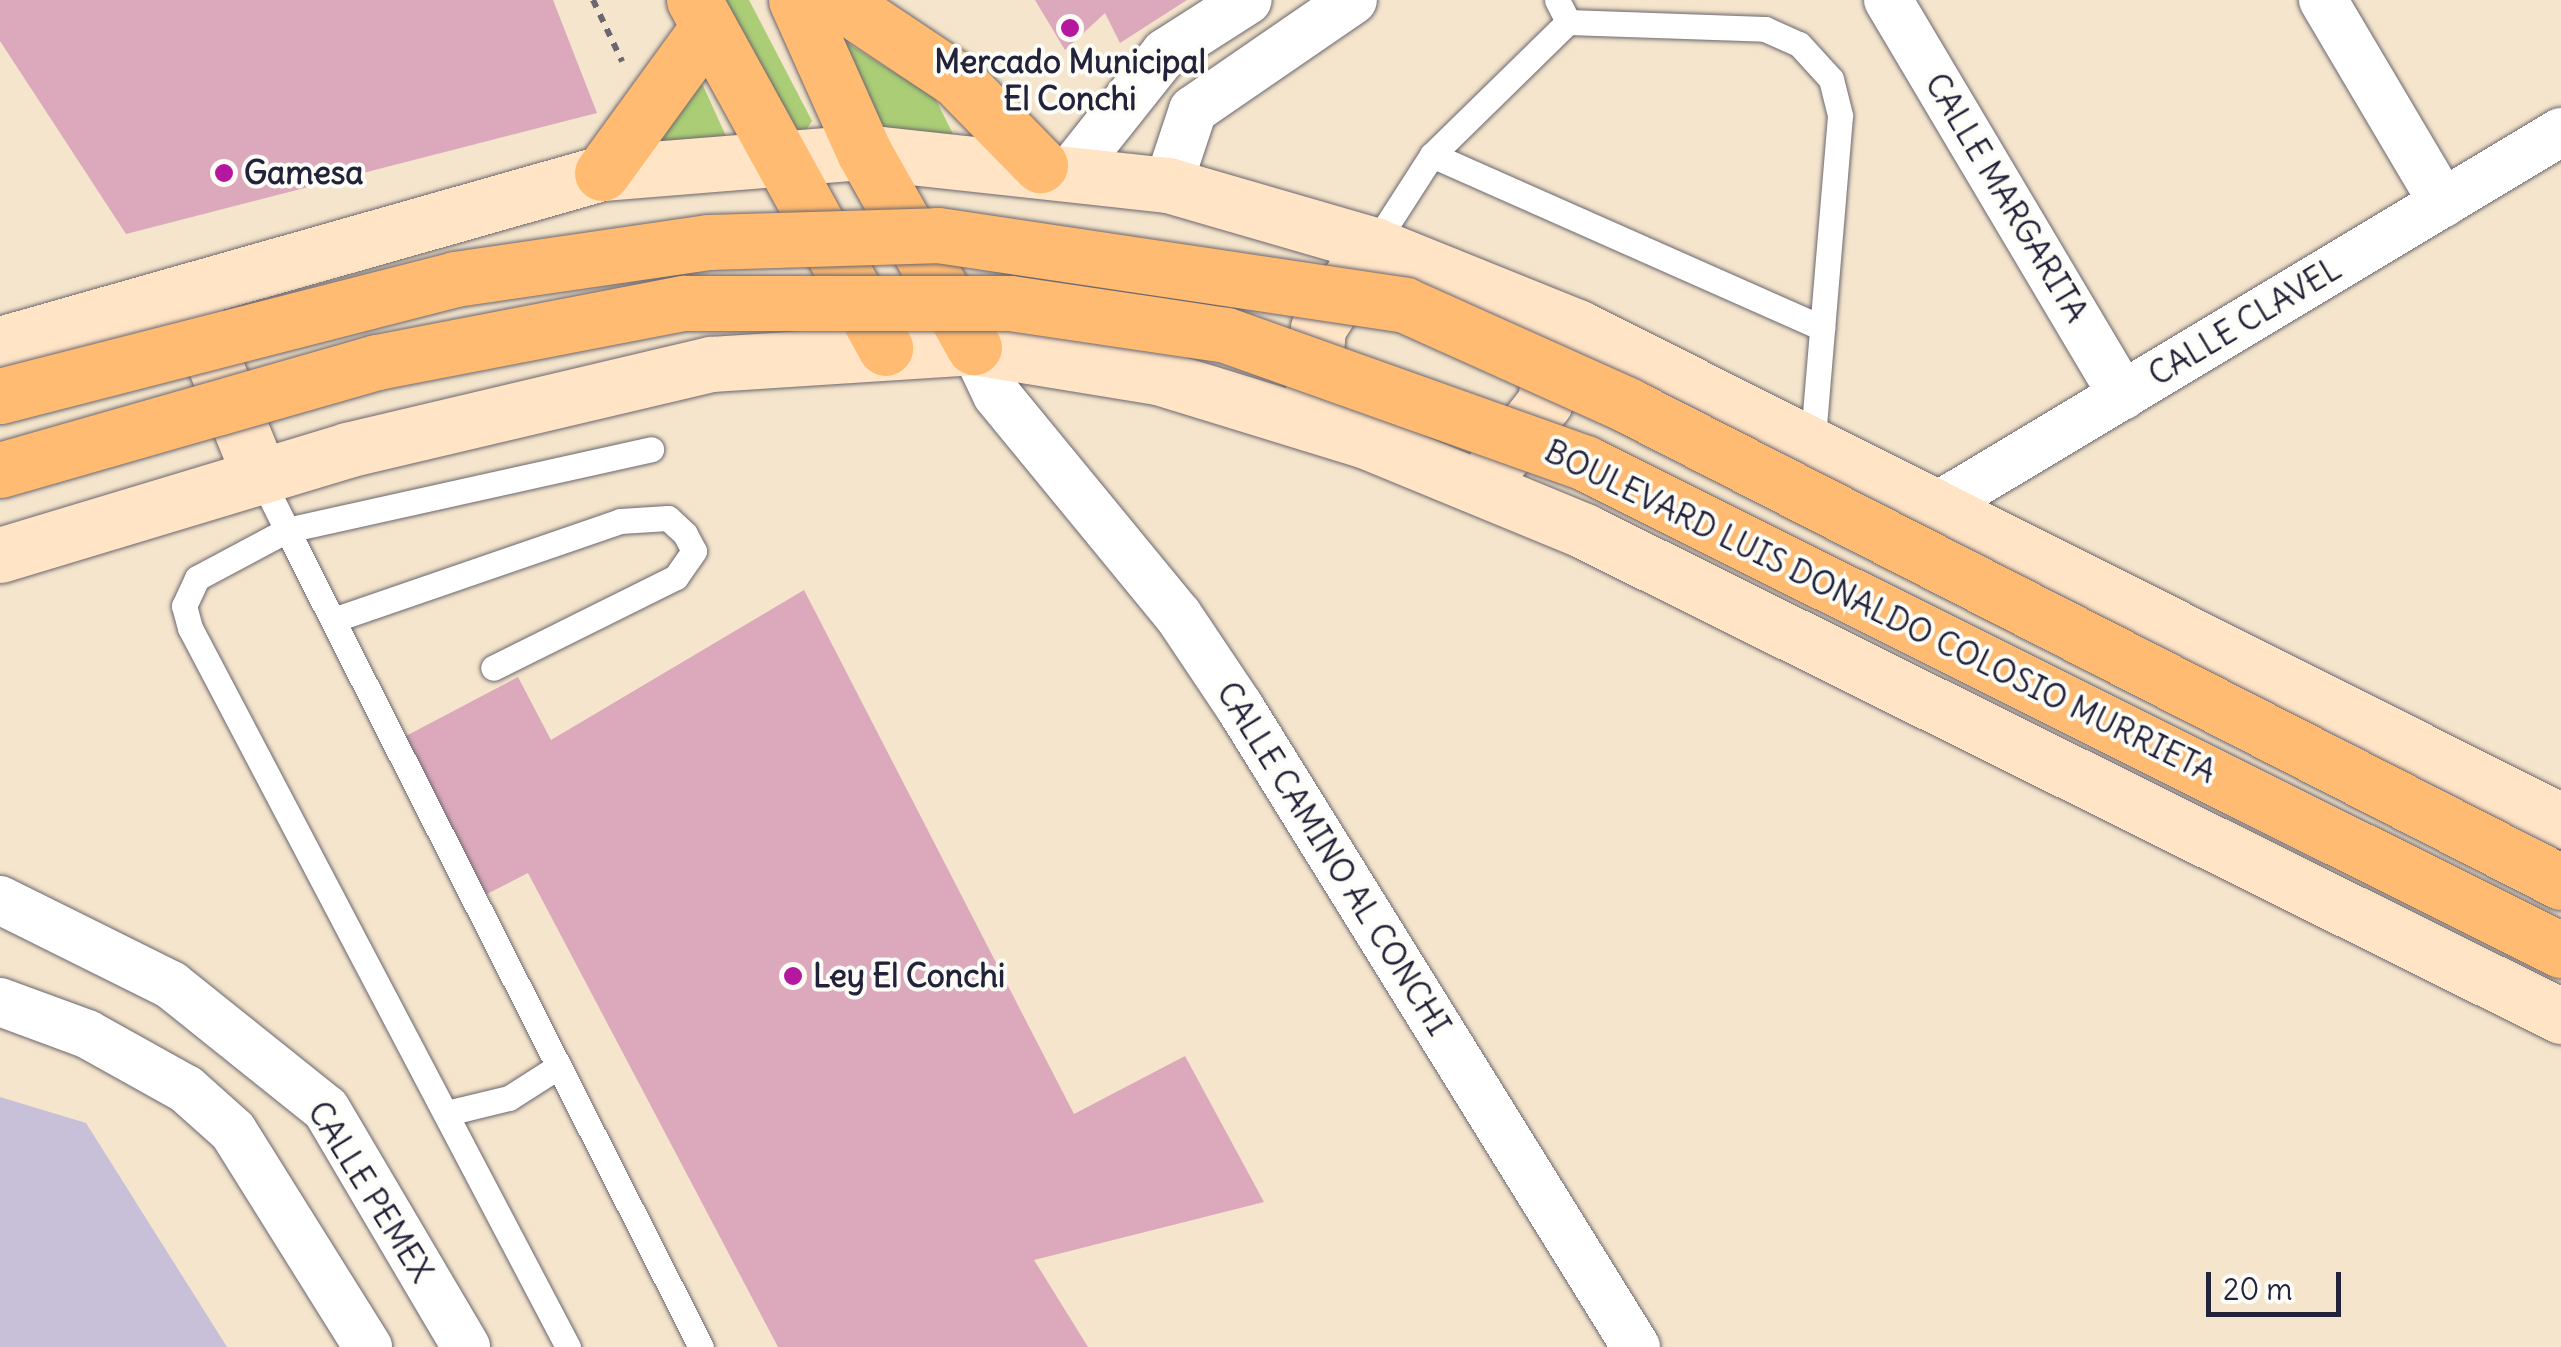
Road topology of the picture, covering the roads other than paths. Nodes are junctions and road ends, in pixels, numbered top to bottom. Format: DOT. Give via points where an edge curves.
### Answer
graph roads {
  1 [pos="796,0"];
  2 [pos="837,0"];
  3 [pos="1248,0"];
  4 [pos="1352,0"];
  5 [pos="1888,0"];
  6 [pos="2323,0"];
  7 [pos="1562,11"];
  8 [pos="701,14"];
  9 [pos="2561,132"];
  10 [pos="864,152"];
  11 [pos="778,153"];
  12 [pos="1432,156"];
  13 [pos="1056,168"];
  14 [pos="602,173"];
  15 [pos="1168,185"];
  16 [pos="2443,203"];
  17 [pos="1374,245"];
  18 [pos="185,291"];
  19 [pos="1555,318"];
  20 [pos="1822,328"];
  21 [pos="0,344"];
  22 [pos="974,347"];
  23 [pos="885,348"];
  24 [pos="2123,395"];
  25 [pos="0,396"];
  26 [pos="997,396"];
  27 [pos="1312,423"];
  28 [pos="652,449"];
  29 [pos="1812,450"];
  30 [pos="0,470"];
  31 [pos="260,476"];
  32 [pos="1473,486"];
  33 [pos="1929,511"];
  34 [pos="287,530"];
  35 [pos="5,556"];
  36 [pos="334,620"];
  37 [pos="493,668"];
  38 [pos="2561,821"];
  39 [pos="2561,882"];
  40 [pos="0,900"];
  41 [pos="2561,950"];
  42 [pos="0,1002"];
  43 [pos="2561,1016"];
  44 [pos="558,1066"];
  45 [pos="448,1113"];
  46 [pos="368,1347"];
  47 [pos="466,1347"];
  48 [pos="568,1347"];
  49 [pos="701,1347"];
  50 [pos="1636,1347"];
  1 -- 10 [label="main road"];
  2 -- 13 [label="main road" via="957,80"];
  3 -- 13 [label="street" via="1165,53"];
  4 -- 15 [label="street" via="1193,110"];
  5 -- 24 [label="street, CALLE MARGARITA"];
  6 -- 16 [label="street"];
  7 -- 12 [label="lane"];
  7 -- 20 [label="lane" via="1765,29 1798,44 1831,79 1840,116"];
  8 -- 11 [label="main road"];
  8 -- 14 [label="main road"];
  9 -- 16 [label="street, CALLE CLAVEL"];
  10 -- 11 [label="street"];
  10 -- 13 [label="street"];
  10 -- 22 [label="main road"];
  11 -- 14 [label="street"];
  11 -- 23 [label="main road"];
  12 -- 17 [label="lane"];
  12 -- 20 [label="lane"];
  13 -- 15 [label="street"];
  14 -- 18 [label="street"];
  15 -- 17 [label="street"];
  16 -- 24 [label="street, CALLE CLAVEL"];
  17 -- 19 [label="street"];
  17 -- 27 [label="street" via="1318,328"];
  18 -- 21 [label="street"];
  18 -- 31 [label="street"];
  19 -- 29 [label="street"];
  19 -- 32 [label="street" via="1545,402 1527,436"];
  20 -- 29 [label="lane"];
  22 -- 23 [label="street"];
  22 -- 26 [label="street"];
  22 -- 27 [label="street" via="1158,377"];
  23 -- 26 [label="street"];
  23 -- 31 [label="street" via="692,368"];
  24 -- 33 [label="street, CALLE CLAVEL"];
  25 -- 39 [label="main road, BOULEVARD LUIS DONALDO COLOSIO MURRIETA, bridge" via="455,280 708,242 938,235 1405,305 1627,406"];
  26 -- 50 [label="street, CALLE CAMINO AL CONCHI" via="1208,660"];
  27 -- 32 [label="street"];
  28 -- 34 [label="lane"];
  29 -- 33 [label="street"];
  30 -- 41 [label="main road, BOULEVARD LUIS DONALDO COLOSIO MURRIETA, bridge" via="377,362 684,302 1010,303 1226,335 1585,463"];
  31 -- 34 [label="lane"];
  31 -- 35 [label="street"];
  32 -- 43 [label="street" via="1765,616"];
  33 -- 38 [label="street"];
  34 -- 36 [label="lane"];
  34 -- 45 [label="lane" via="216,560 184,606"];
  36 -- 37 [label="lane" via="620,522 668,518 685,534 694,551 676,577"];
  36 -- 44 [label="lane"];
  40 -- 47 [label="street, CALLE PEMEX" via="171,985 326,1109"];
  42 -- 46 [label="street" via="87,1034 186,1090 233,1131"];
  44 -- 45 [label="lane" via="508,1098"];
  44 -- 49 [label="lane"];
  45 -- 48 [label="lane"];
}
